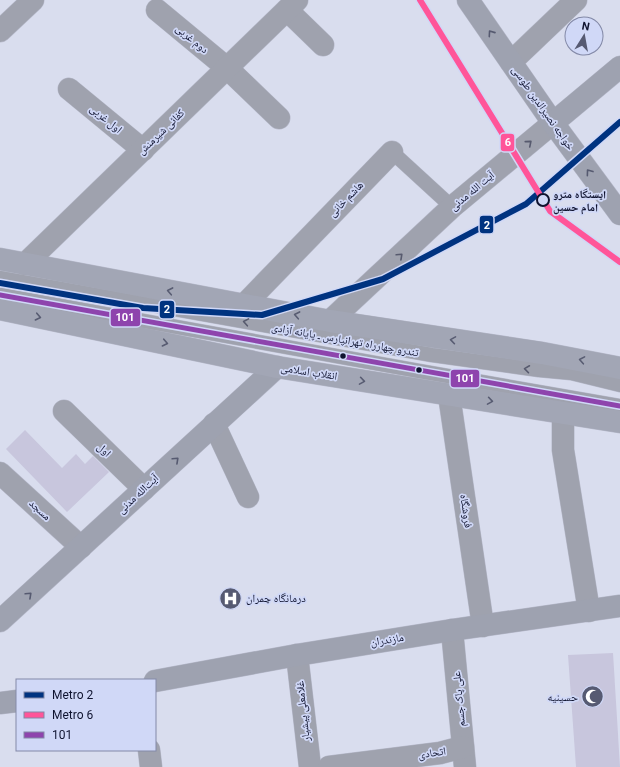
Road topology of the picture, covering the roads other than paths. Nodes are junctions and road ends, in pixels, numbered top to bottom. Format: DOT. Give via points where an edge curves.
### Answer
graph roads {
  1 [pos="33,0"];
  2 [pos="468,0"];
  3 [pos="576,0"];
  4 [pos="292,5"];
  5 [pos="157,10"];
  6 [pos="0,31"];
  7 [pos="323,45"];
  8 [pos="511,62"];
  9 [pos="620,67"];
  10 [pos="227,68"];
  11 [pos="69,89"];
  12 [pos="279,118"];
  13 [pos="553,123"];
  14 [pos="143,150"];
  15 [pos="392,152"];
  16 [pos="452,207"];
  17 [pos="620,214"];
  18 [pos="0,259"];
  19 [pos="25,264"];
  20 [pos="0,278"];
  21 [pos="0,295"];
  22 [pos="244,305"];
  23 [pos="0,309"];
  24 [pos="330,321"];
  25 [pos="277,366"];
  26 [pos="620,368"];
  27 [pos="620,384"];
  28 [pos="448,395"];
  29 [pos="620,406"];
  30 [pos="64,411"];
  31 [pos="563,412"];
  32 [pos="620,422"];
  33 [pos="214,424"];
  34 [pos="0,473"];
  35 [pos="144,489"];
  36 [pos="248,497"];
  37 [pos="81,547"];
  38 [pos="620,606"];
  39 [pos="588,611"];
  40 [pos="0,622"];
  41 [pos="483,626"];
  42 [pos="452,630"];
  43 [pos="297,655"];
  44 [pos="156,681"];
  45 [pos="16,701"];
  46 [pos="0,703"];
  47 [pos="149,751"];
  48 [pos="464,757"];
  49 [pos="151,767"];
  50 [pos="310,767"];
  51 [pos="329,767"];
  1 -- 6 [label="street"];
  8 -- 2 [label="main road, خواجه نصیرالدین طوسی, one-way"];
  3 -- 8 [label="street"];
  4 -- 7 [label="street"];
  4 -- 10 [label="street, کفائی شیرمنش"];
  5 -- 10 [label="street, دوم غربی"];
  8 -- 13 [label="main road, خواجه نصیرالدین طوسی"];
  9 -- 13 [label="main road, آیت الله مدنی"];
  10 -- 12 [label="street, دوم غربی"];
  10 -- 14 [label="street, کفائی شیرمنش"];
  11 -- 14 [label="street, اول غربی"];
  16 -- 13 [label="street, آیت الله مدنی, one-way"];
  17 -- 13 [label="main road, خواجه نصیرالدین طوسی, one-way"];
  14 -- 19 [label="street, کفائی شیرمنش"];
  15 -- 16 [label="lane, هاشم خانی"];
  15 -- 22 [label="street, هاشم خانی"];
  24 -- 16 [label="street, آیت الله مدنی, one-way"];
  18 -- 19 [label="main road"];
  22 -- 19 [label="main road, one-way"];
  27 -- 20 [label="lane, تندرو چهارراه تهرانپارس ـ پایانه آزادی, one-way" via="571,373 432,356"];
  21 -- 29 [label="lane"];
  24 -- 22 [label="main road, one-way"];
  23 -- 25 [label="main road, انقلاب اسلامی, one-way"];
  26 -- 24 [label="main road, one-way" via="542,353"];
  25 -- 28 [label="main road, انقلاب اسلامی, one-way"];
  25 -- 33 [label="main road, آیت‌الله مدنی"];
  28 -- 31 [label="main road, انقلاب اسلامی, one-way"];
  28 -- 41 [label="street, فروشگاه"];
  30 -- 35 [label="street, اول"];
  31 -- 32 [label="main road, انقلاب اسلامی"];
  31 -- 39 [label="street" via="563,450"];
  35 -- 33 [label="main road, آیت‌الله مدنی, one-way"];
  33 -- 36 [label="street"];
  34 -- 37 [label="street, مسجد"];
  35 -- 37 [label="main road, آیت‌الله مدنی"];
  40 -- 37 [label="main road, آیت‌الله مدنی, one-way"];
  38 -- 39 [label="main road, مازندران"];
  39 -- 41 [label="main road, مازندران"];
  41 -- 42 [label="main road, مازندران"];
  42 -- 43 [label="main road, مازندران"];
  42 -- 48 [label="street, علی پاک جسم"];
  43 -- 44 [label="main road, مازندران"];
  43 -- 50 [label="street, غلامعلی پیشیار"];
  45 -- 46 [label="main road"];
  47 -- 49 [label="street"];
  48 -- 51 [label="street, اتحادی" via="440,753"];
}
